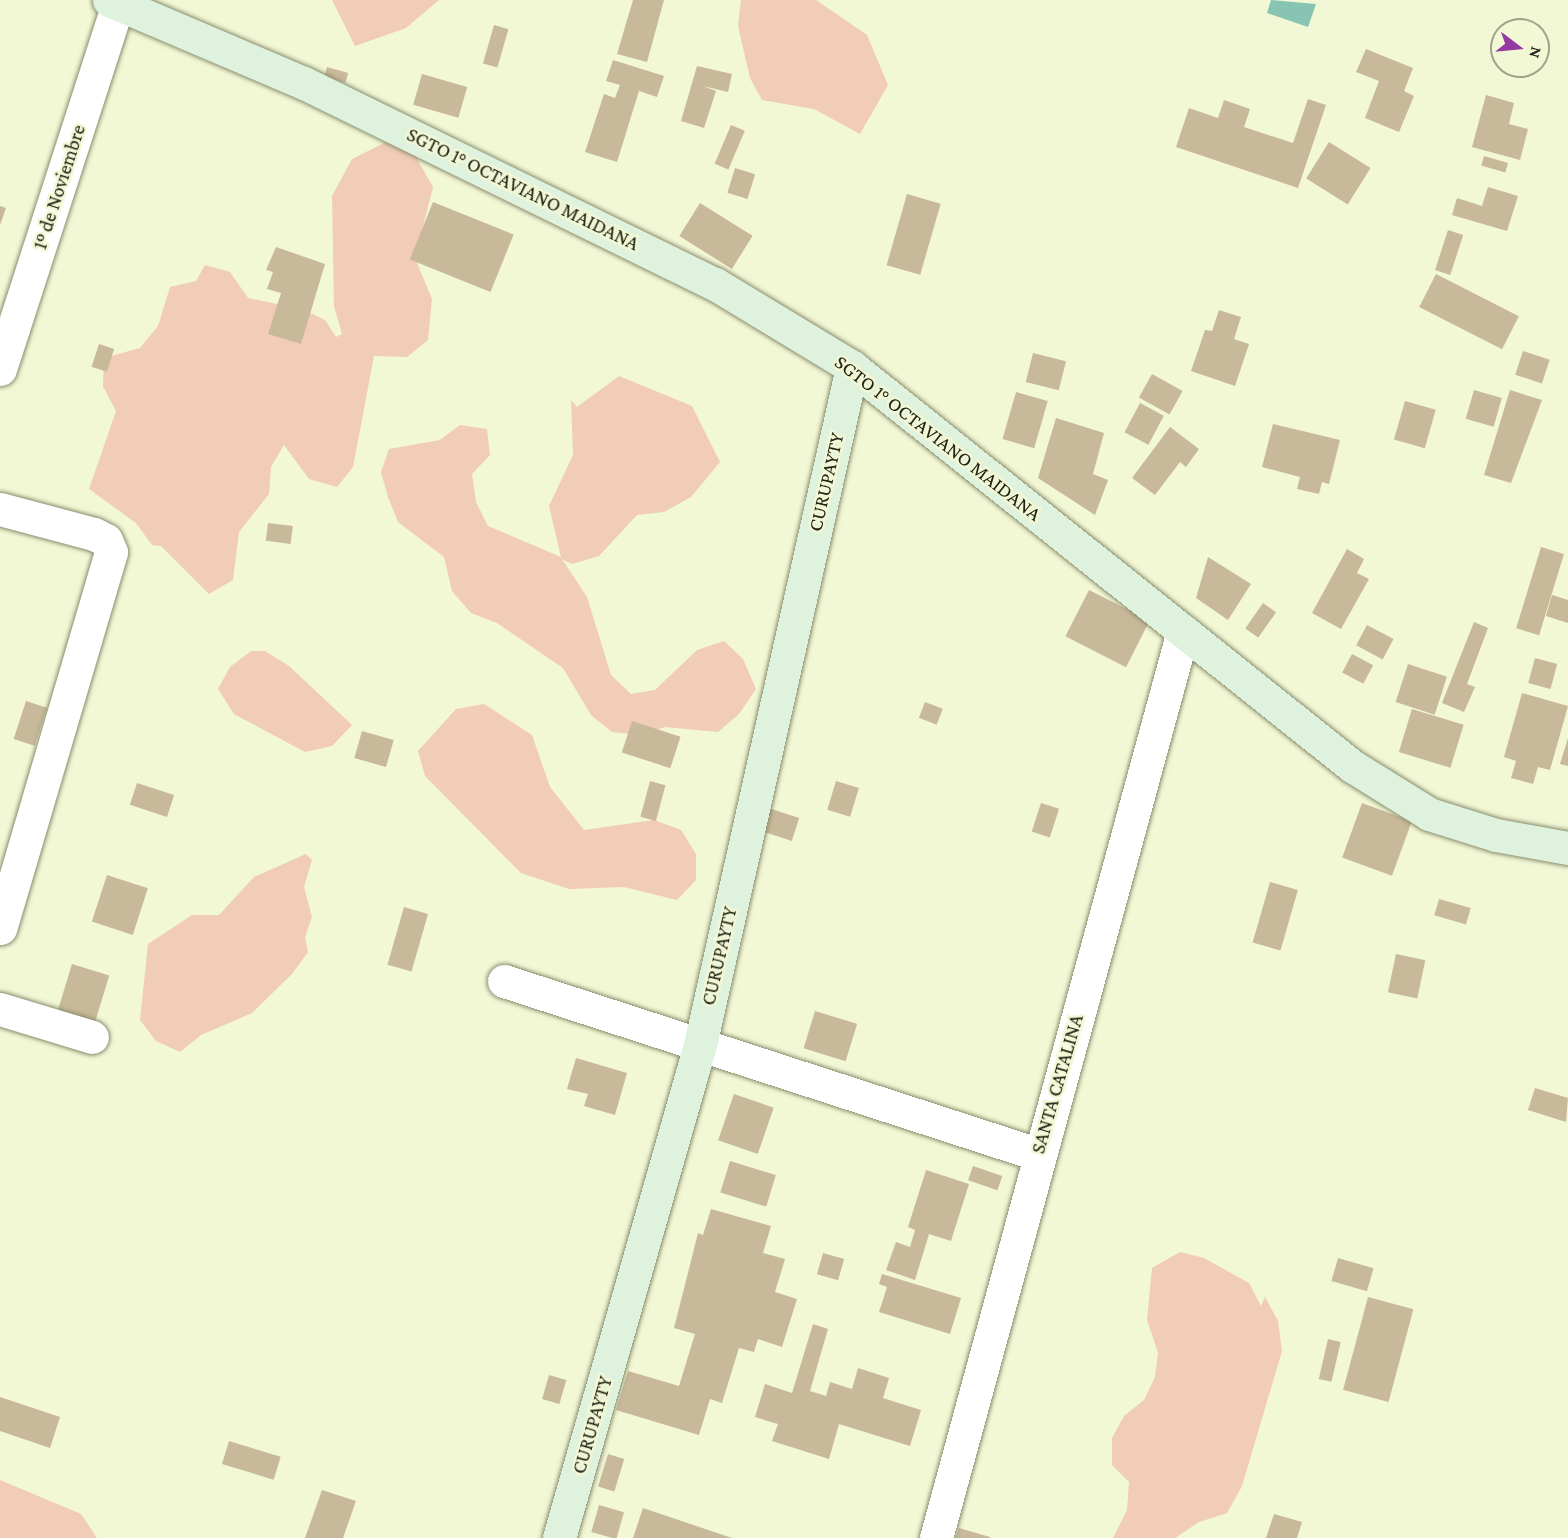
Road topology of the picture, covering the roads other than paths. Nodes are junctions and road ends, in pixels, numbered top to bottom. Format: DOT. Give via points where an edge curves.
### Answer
graph roads {
  1 [pos="113,2"];
  2 [pos="852,368"];
  3 [pos="0,369"];
  4 [pos="0,509"];
  5 [pos="1183,631"];
  6 [pos="1568,848"];
  7 [pos="0,928"];
  8 [pos="504,981"];
  9 [pos="0,1009"];
  10 [pos="92,1038"];
  11 [pos="700,1045"];
  12 [pos="1037,1154"];
  13 [pos="559,1538"];
  14 [pos="936,1538"];
  1 -- 2 [label="main road, SGTO 1° OCTAVIANO MAIDANA" via="304,83 510,182 715,284"];
  1 -- 3 [label="street, 1º de Noviembre"];
  2 -- 5 [label="main road, SGTO 1° OCTAVIANO MAIDANA"];
  2 -- 11 [label="main road, CURUPAYTY"];
  4 -- 7 [label="street" via="94,534 106,540 111,552"];
  5 -- 6 [label="main road, SGTO 1° OCTAVIANO MAIDANA" via="1352,766 1429,814 1496,835"];
  5 -- 12 [label="street, SANTA CATALINA"];
  8 -- 11 [label="street"];
  9 -- 10 [label="street"];
  11 -- 12 [label="street"];
  11 -- 13 [label="main road, CURUPAYTY"];
  12 -- 14 [label="street, SANTA CATALINA"];
}
